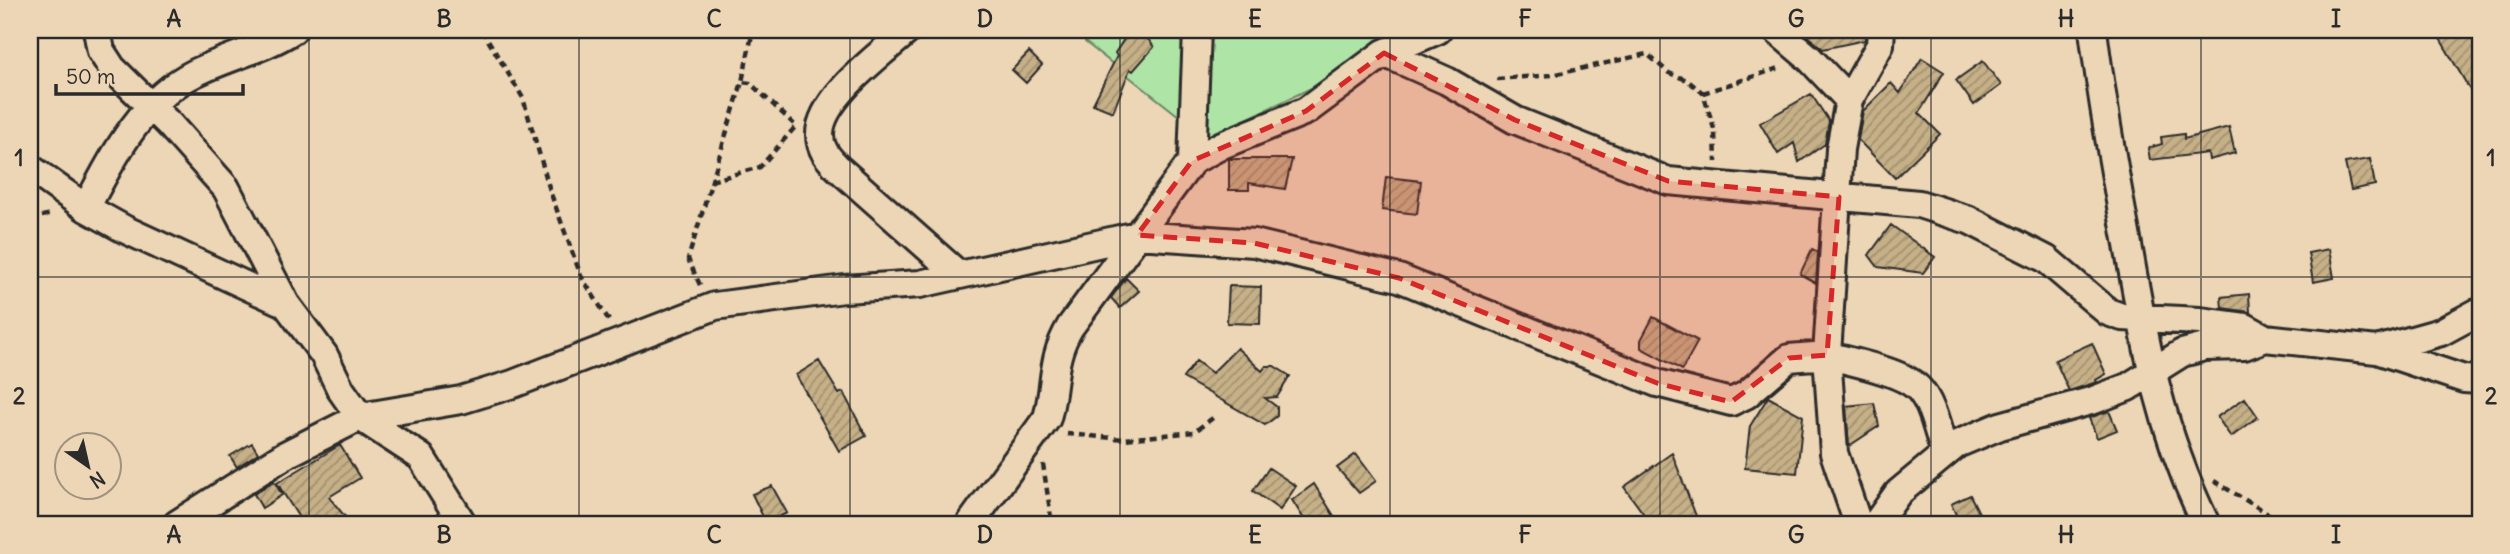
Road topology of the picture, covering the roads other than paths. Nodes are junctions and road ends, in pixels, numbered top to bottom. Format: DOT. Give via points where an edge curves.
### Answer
graph roads {
  1 [pos="97,30"];
  2 [pos="293,30"];
  3 [pos="908,30"];
  4 [pos="1197,30"];
  5 [pos="1438,30"];
  6 [pos="1776,30"];
  7 [pos="1881,30"];
  8 [pos="2092,30"];
  9 [pos="1384,53"];
  10 [pos="1849,100"];
  11 [pos="149,107"];
  12 [pos="1192,161"];
  13 [pos="30,168"];
  14 [pos="1839,197"];
  15 [pos="86,208"];
  16 [pos="1137,235"];
  17 [pos="959,275"];
  18 [pos="286,304"];
  19 [pos="2480,311"];
  20 [pos="2140,318"];
  21 [pos="2266,338"];
  22 [pos="2377,350"];
  23 [pos="1827,355"];
  24 [pos="2151,372"];
  25 [pos="2480,380"];
  26 [pos="360,417"];
  27 [pos="1945,453"];
  28 [pos="177,524"];
  29 [pos="463,524"];
  30 [pos="970,524"];
  31 [pos="1858,524"];
  32 [pos="1876,524"];
  33 [pos="2206,524"];
  1 -- 11 [label="street" via="101,51 112,68"];
  2 -- 11 [label="street" via="194,74"];
  3 -- 17 [label="street" via="843,89 828,109 821,141 824,153 837,167"];
  4 -- 12 [label="street"];
  5 -- 9 [label="street"];
  6 -- 10 [label="street"];
  7 -- 10 [label="street" via="1880,45"];
  8 -- 20 [label="street"];
  9 -- 12 [label="street" via="1306,111"];
  9 -- 14 [label="street" via="1447,80 1515,120 1668,181"];
  10 -- 14 [label="street" via="1840,149"];
  11 -- 15 [label="street" via="114,155"];
  11 -- 18 [label="street" via="226,188"];
  12 -- 16 [label="street"];
  13 -- 15 [label="street"];
  14 -- 20 [label="street" via="1919,204 1969,220 2046,259 2108,312"];
  14 -- 23 [label="street"];
  15 -- 18 [label="street"];
  16 -- 17 [label="street"];
  16 -- 23 [label="street" via="1254,243 1399,278 1657,383 1731,402 1789,358"];
  16 -- 30 [label="street" via="1059,346 1052,399 1038,431"];
  17 -- 26 [label="street" via="920,284 715,306 556,370 461,400"];
  18 -- 26 [label="street" via="324,355"];
  19 -- 22 [label="street" via="2441,332"];
  20 -- 21 [label="street" via="2245,327"];
  20 -- 24 [label="street"];
  21 -- 22 [label="street"];
  21 -- 24 [label="street" via="2244,346 2205,347"];
  22 -- 25 [label="street" via="2464,379"];
  23 -- 27 [label="street" via="1918,388"];
  23 -- 31 [label="street" via="1834,453"];
  24 -- 27 [label="street" via="2116,391 2000,426"];
  24 -- 33 [label="street" via="2178,459"];
  26 -- 28 [label="street" via="285,455"];
  26 -- 29 [label="street" via="421,457"];
  27 -- 32 [label="street" via="1898,493"];
}
